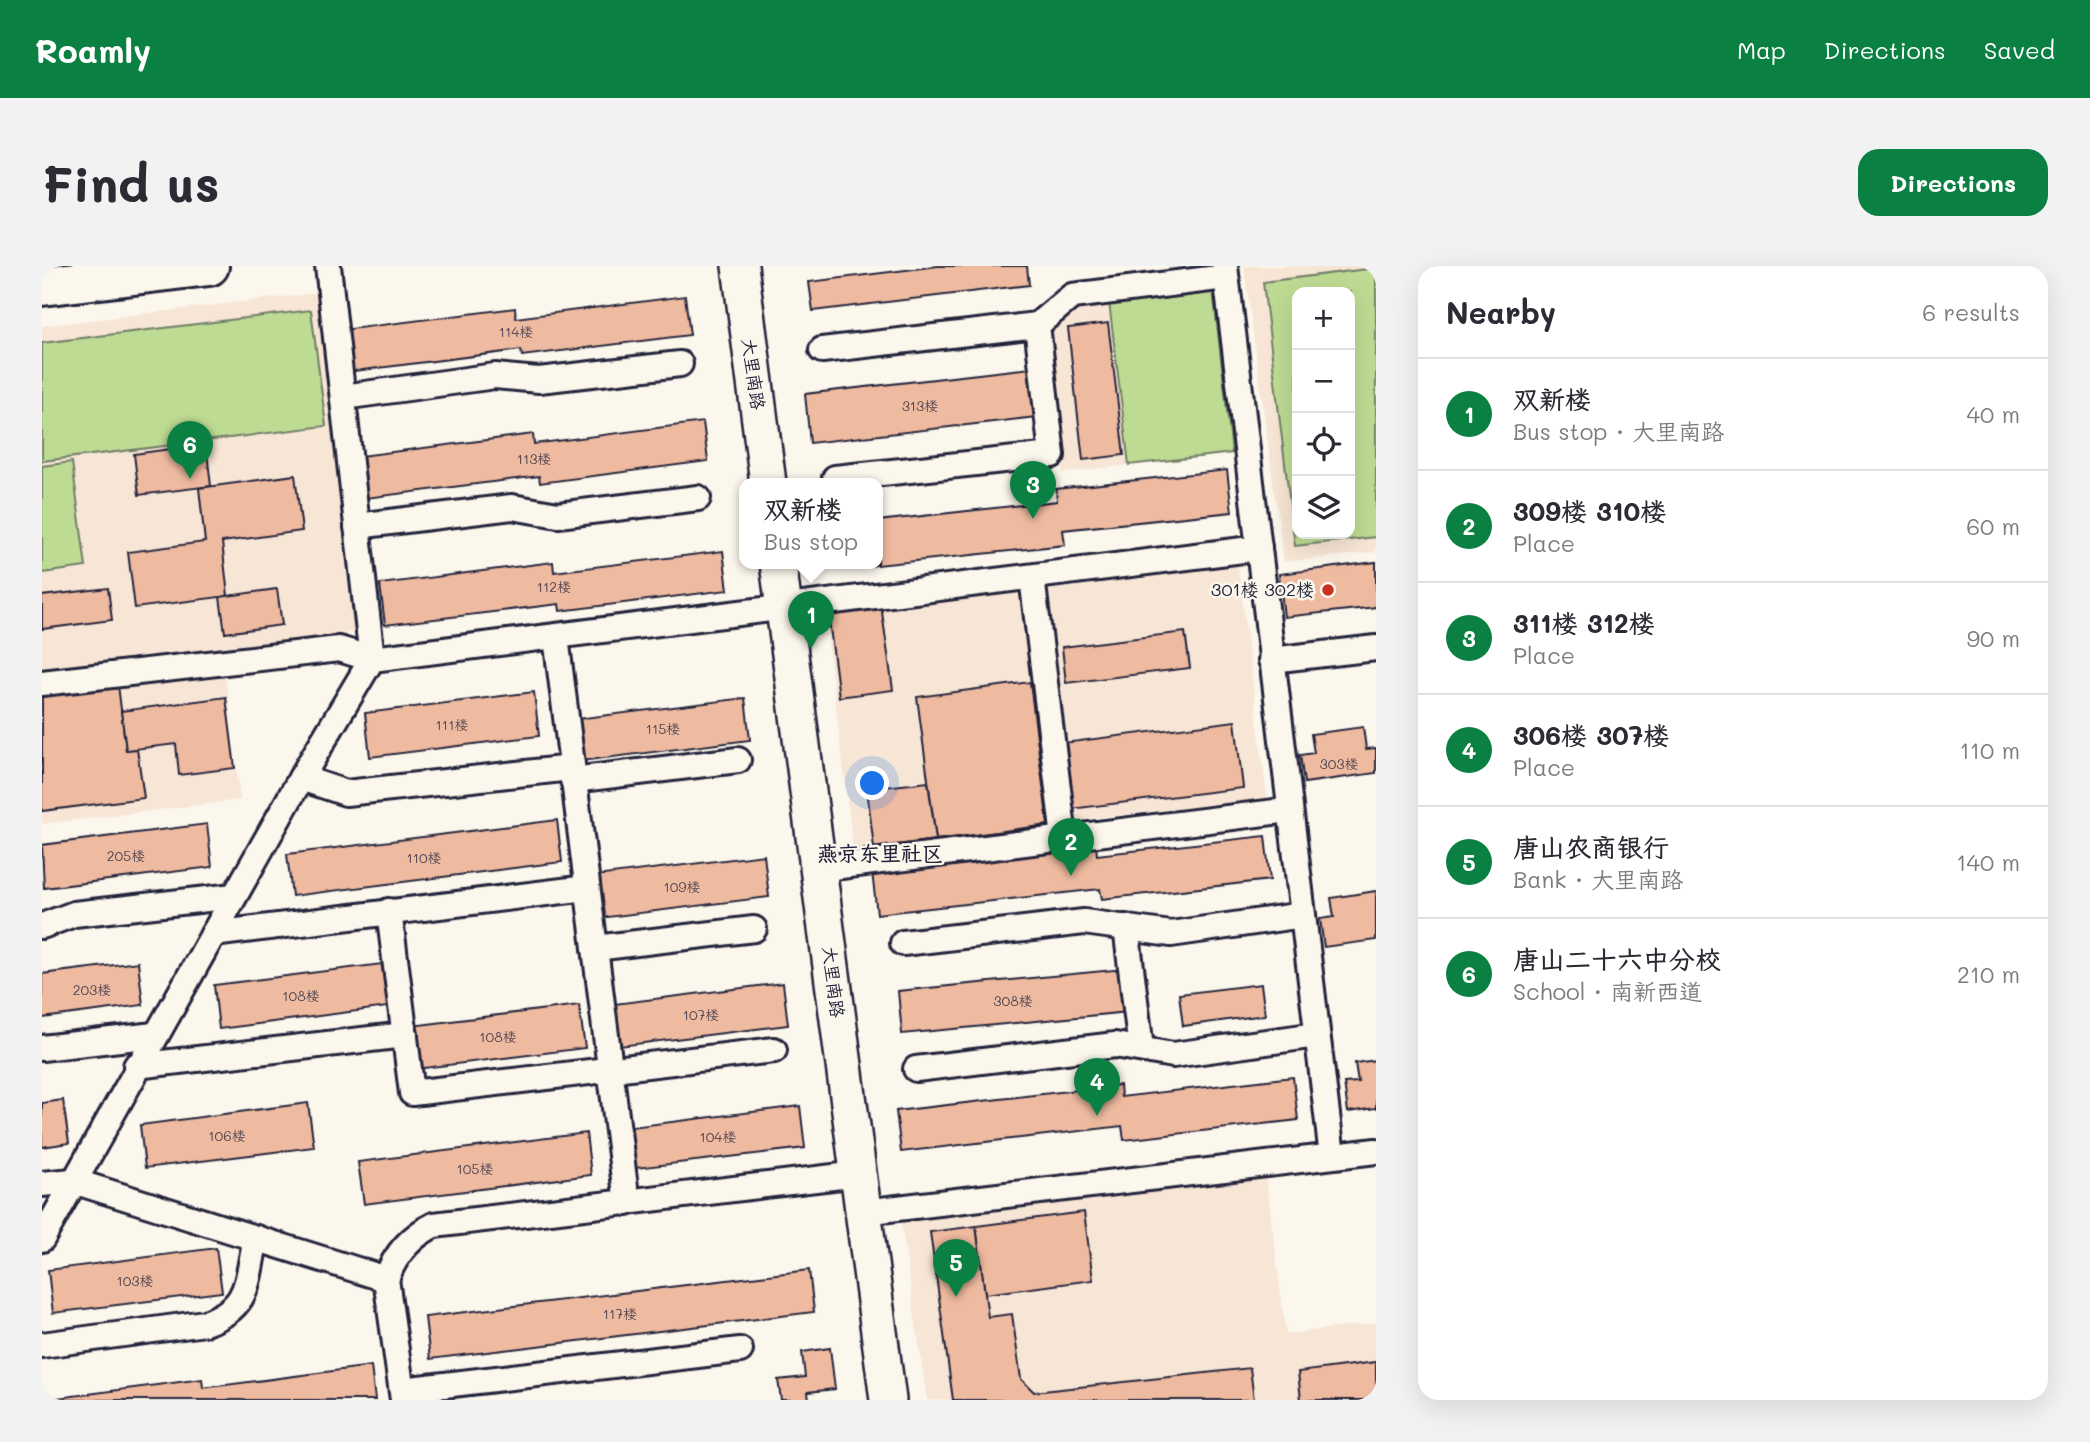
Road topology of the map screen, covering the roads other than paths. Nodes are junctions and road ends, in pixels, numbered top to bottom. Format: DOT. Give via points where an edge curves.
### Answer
graph roads {
  1 [pos="209,266"];
  2 [pos="328,266"];
  3 [pos="740,266"];
  4 [pos="1225,272"];
  5 [pos="42,286"];
  6 [pos="1037,325"];
  7 [pos="822,350"];
  8 [pos="680,364"];
  9 [pos="343,397"];
  10 [pos="767,478"];
  11 [pos="835,478"];
  12 [pos="698,498"];
  13 [pos="357,526"];
  14 [pos="1259,548"];
  15 [pos="779,569"];
  16 [pos="1032,577"];
  17 [pos="785,609"];
  18 [pos="556,637"];
  19 [pos="1376,648"];
  20 [pos="372,659"];
  21 [pos="1271,660"];
  22 [pos="42,684"];
  23 [pos="738,760"];
  24 [pos="572,774"];
  25 [pos="301,778"];
  26 [pos="1290,810"];
  27 [pos="1065,838"];
  28 [pos="825,868"];
  29 [pos="587,888"];
  30 [pos="234,896"];
  31 [pos="389,911"];
  32 [pos="1303,915"];
  33 [pos="42,926"];
  34 [pos="1126,927"];
  35 [pos="754,929"];
  36 [pos="213,934"];
  37 [pos="903,943"];
  38 [pos="595,948"];
  39 [pos="1317,1034"];
  40 [pos="154,1035"];
  41 [pos="405,1035"];
  42 [pos="42,1048"];
  43 [pos="1141,1049"];
  44 [pos="774,1050"];
  45 [pos="136,1066"];
  46 [pos="916,1069"];
  47 [pos="610,1070"];
  48 [pos="1376,1151"];
  49 [pos="1332,1156"];
  50 [pos="858,1174"];
  51 [pos="73,1181"];
  52 [pos="42,1184"];
  53 [pos="627,1203"];
  54 [pos="864,1212"];
  55 [pos="256,1238"];
  56 [pos="42,1239"];
  57 [pos="386,1279"];
  58 [pos="42,1345"];
  59 [pos="740,1350"];
  60 [pos="402,1395"];
  61 [pos="888,1400"];
  1 -- 5 [label="main road"];
  2 -- 9 [label="street"];
  3 -- 10 [label="street, 大里南路"];
  4 -- 6 [label="street" via="1072,296"];
  4 -- 14 [label="street"];
  6 -- 7 [label="street"];
  6 -- 11 [label="street" via="1052,455"];
  8 -- 9 [label="street" via="539,380 495,376"];
  9 -- 13 [label="street"];
  12 -- 13 [label="street" via="558,515 512,508"];
  13 -- 20 [label="street"];
  14 -- 16 [label="street"];
  14 -- 21 [label="street"];
  15 -- 17 [label="street, 大里南路"];
  16 -- 17 [label="street"];
  16 -- 27 [label="street"];
  17 -- 18 [label="street"];
  17 -- 50 [label="street, 大里南路"];
  18 -- 20 [label="street"];
  18 -- 24 [label="street"];
  19 -- 21 [label="street"];
  20 -- 22 [label="street" via="339,649"];
  20 -- 25 [label="street"];
  21 -- 26 [label="street"];
  23 -- 24 [label="street"];
  24 -- 25 [label="street" via="346,793"];
  24 -- 29 [label="street"];
  25 -- 30 [label="street"];
  26 -- 27 [label="street"];
  26 -- 32 [label="street"];
  27 -- 28 [label="street"];
  29 -- 31 [label="street"];
  29 -- 38 [label="street"];
  30 -- 33 [label="street" via="74,914"];
  30 -- 36 [label="street"];
  31 -- 36 [label="street"];
  31 -- 41 [label="street"];
  32 -- 34 [label="street" via="1171,934"];
  32 -- 39 [label="street"];
  34 -- 37 [label="street" via="1084,922"];
  34 -- 43 [label="street"];
  35 -- 38 [label="street"];
  36 -- 40 [label="street"];
  38 -- 47 [label="street"];
  39 -- 43 [label="street" via="1172,1055"];
  39 -- 49 [label="street"];
  40 -- 42 [label="street"];
  40 -- 45 [label="street"];
  41 -- 45 [label="street"];
  41 -- 47 [label="street" via="412,1093"];
  43 -- 46 [label="street" via="1115,1045"];
  44 -- 47 [label="street"];
  45 -- 51 [label="street"];
  47 -- 53 [label="street"];
  48 -- 49 [label="street"];
  49 -- 54 [label="street"];
  50 -- 53 [label="street"];
  50 -- 54 [label="street, 大里南路"];
  51 -- 52 [label="street"];
  51 -- 55 [label="street"];
  51 -- 56 [label="street"];
  53 -- 57 [label="street" via="435,1225 417,1233"];
  54 -- 61 [label="street, 大里南路"];
  55 -- 57 [label="street"];
  55 -- 58 [label="street" via="242,1300 228,1315"];
  57 -- 60 [label="street"];
  59 -- 60 [label="street"];
}
